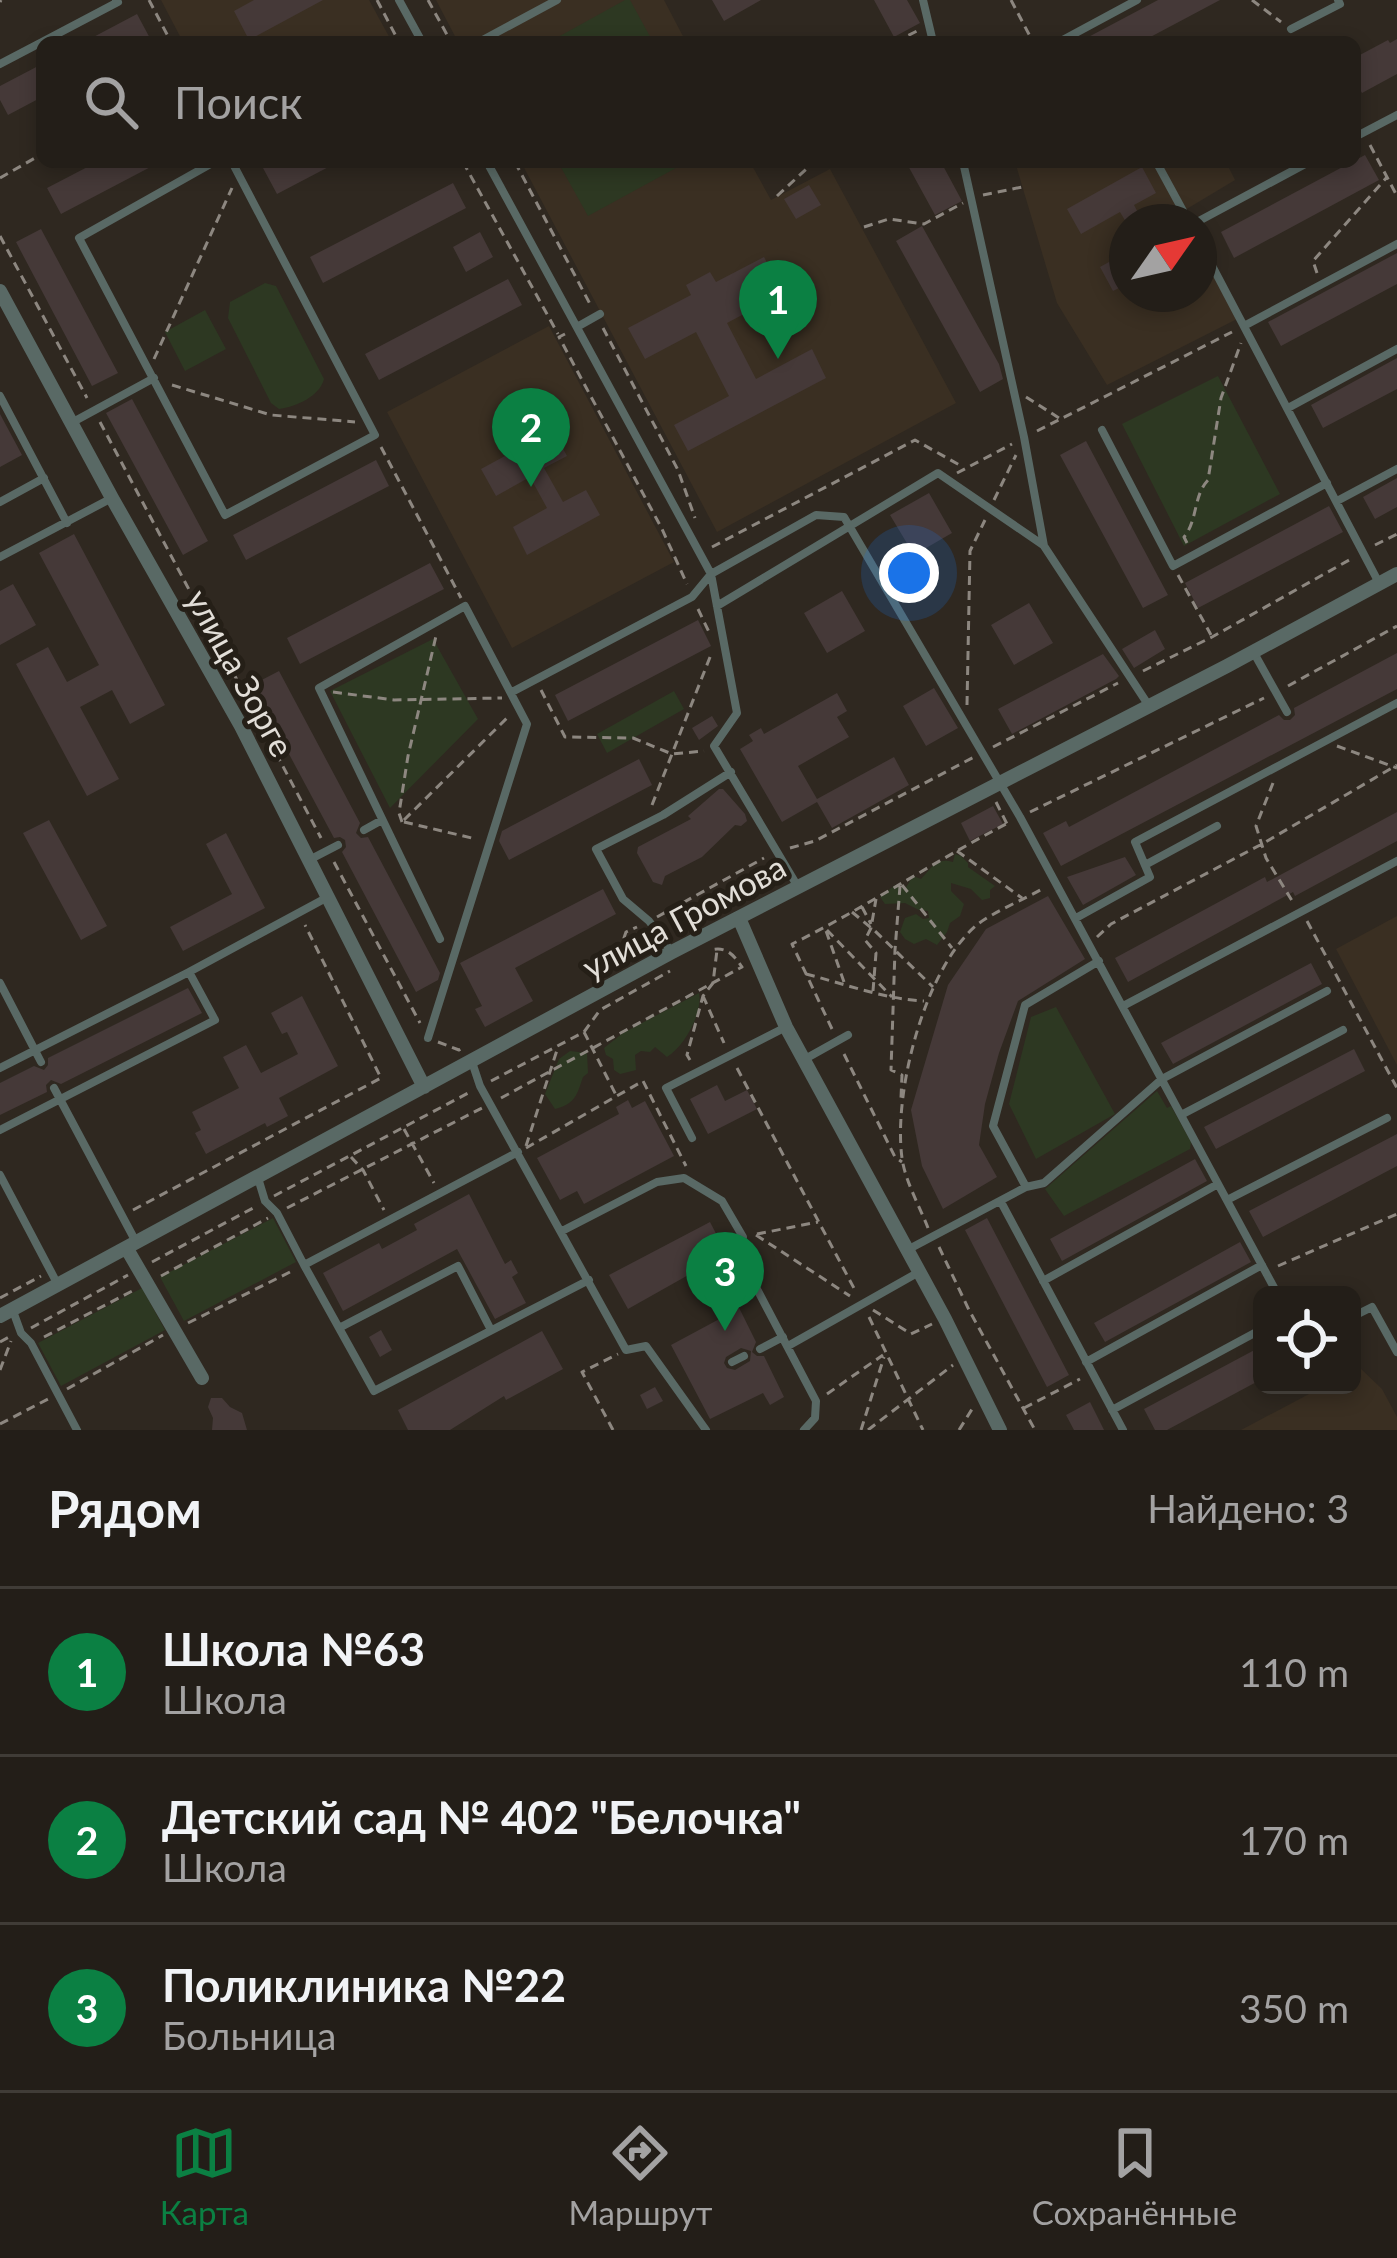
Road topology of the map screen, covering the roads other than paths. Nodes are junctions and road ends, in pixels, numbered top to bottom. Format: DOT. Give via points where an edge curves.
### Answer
graph roads {
  1 [pos="116,0"];
  2 [pos="399,0"];
  3 [pos="557,0"];
  4 [pos="923,0"];
  5 [pos="1137,0"];
  6 [pos="1339,0"];
  7 [pos="1291,29"];
  8 [pos="53,36"];
  9 [pos="419,36"];
  10 [pos="490,36"];
  11 [pos="932,36"];
  12 [pos="1070,36"];
  13 [pos="36,45"];
  14 [pos="0,64"];
  15 [pos="1397,115"];
  16 [pos="1361,134"];
  17 [pos="203,168"];
  18 [pos="235,168"];
  19 [pos="491,168"];
  20 [pos="964,168"];
  21 [pos="1161,168"];
  22 [pos="1297,168"];
  23 [pos="1182,204"];
  24 [pos="1217,210"];
  25 [pos="1397,244"];
  26 [pos="1217,275"];
  27 [pos="0,291"];
  28 [pos="598,315"];
  29 [pos="577,327"];
  30 [pos="1245,328"];
  31 [pos="1397,349"];
  32 [pos="152,374"];
  33 [pos="0,396"];
  34 [pos="1288,408"];
  35 [pos="3,409"];
  36 [pos="71,423"];
  37 [pos="1102,430"];
  38 [pos="1397,469"];
  39 [pos="44,478"];
  40 [pos="1327,483"];
  41 [pos="112,498"];
  42 [pos="1337,501"];
  43 [pos="0,502"];
  44 [pos="67,524"];
  45 [pos="849,526"];
  46 [pos="1044,545"];
  47 [pos="0,557"];
  48 [pos="711,574"];
  49 [pos="1397,574"];
  50 [pos="1379,584"];
  51 [pos="717,606"];
  52 [pos="1253,652"];
  53 [pos="514,699"];
  54 [pos="1397,703"];
  55 [pos="1149,706"];
  56 [pos="1287,712"];
  57 [pos="731,772"];
  58 [pos="999,784"];
  59 [pos="382,820"];
  60 [pos="1216,826"];
  61 [pos="364,830"];
  62 [pos="333,847"];
  63 [pos="309,860"];
  64 [pos="1397,861"];
  65 [pos="1145,865"];
  66 [pos="798,887"];
  67 [pos="328,897"];
  68 [pos="739,918"];
  69 [pos="1076,918"];
  70 [pos="440,939"];
  71 [pos="672,952"];
  72 [pos="1099,961"];
  73 [pos="189,973"];
  74 [pos="0,983"];
  75 [pos="1327,992"];
  76 [pos="1123,1006"];
  77 [pos="786,1027"];
  78 [pos="1343,1030"];
  79 [pos="848,1034"];
  80 [pos="428,1038"];
  81 [pos="35,1050"];
  82 [pos="804,1059"];
  83 [pos="41,1062"];
  84 [pos="472,1062"];
  85 [pos="0,1068"];
  86 [pos="1162,1079"];
  87 [pos="424,1087"];
  88 [pos="54,1088"];
  89 [pos="60,1099"];
  90 [pos="1181,1115"];
  91 [pos="1388,1118"];
  92 [pos="0,1130"];
  93 [pos="692,1138"];
  94 [pos="522,1151"];
  95 [pos="0,1174"];
  96 [pos="258,1178"];
  97 [pos="1218,1184"];
  98 [pos="1026,1187"];
  99 [pos="1227,1200"];
  100 [pos="1001,1202"];
  101 [pos="562,1231"];
  102 [pos="132,1246"];
  103 [pos="907,1250"];
  104 [pos="304,1265"];
  105 [pos="1263,1268"];
  106 [pos="919,1272"];
  107 [pos="589,1280"];
  108 [pos="1043,1281"];
  109 [pos="58,1286"];
  110 [pos="1273,1286"];
  111 [pos="6,1313"];
  112 [pos="1361,1313"];
  113 [pos="339,1328"];
  114 [pos="491,1330"];
  115 [pos="1253,1334"];
  116 [pos="785,1341"];
  117 [pos="760,1348"];
  118 [pos="1397,1352"];
  119 [pos="744,1356"];
  120 [pos="732,1362"];
  121 [pos="1086,1362"];
  122 [pos="202,1378"];
  123 [pos="1112,1409"];
  124 [pos="77,1430"];
  125 [pos="706,1430"];
  126 [pos="804,1430"];
  127 [pos="1000,1430"];
  128 [pos="1123,1430"];
  1 -- 8 [label="lane"];
  2 -- 9 [label="lane"];
  3 -- 10 [label="lane"];
  4 -- 11 [label="lane"];
  5 -- 12 [label="lane"];
  6 -- 7 [label="lane"];
  13 -- 14 [label="lane"];
  15 -- 16 [label="lane"];
  17 -- 32 [label="lane" via="79,238"];
  18 -- 32 [label="lane" via="375,435 225,515"];
  19 -- 29 [label="lane"];
  20 -- 46 [label="lane"];
  21 -- 23 [label="lane"];
  22 -- 24 [label="lane"];
  25 -- 30 [label="lane"];
  26 -- 30 [label="lane"];
  27 -- 36 [label="street, улица Зорге"];
  28 -- 29 [label="lane"];
  29 -- 48 [label="lane"];
  30 -- 34 [label="lane"];
  31 -- 34 [label="lane"];
  32 -- 36 [label="lane"];
  33 -- 35 [label="lane"];
  34 -- 40 [label="lane"];
  35 -- 39 [label="lane"];
  36 -- 41 [label="street, улица Зорге"];
  37 -- 40 [label="lane" via="1173,566"];
  38 -- 42 [label="lane"];
  39 -- 43 [label="lane"];
  39 -- 44 [label="lane"];
  40 -- 42 [label="lane"];
  41 -- 44 [label="lane"];
  41 -- 63 [label="street, улица Зорге"];
  42 -- 50 [label="lane"];
  44 -- 47 [label="lane"];
  45 -- 46 [label="lane" via="938,473"];
  45 -- 48 [label="lane" via="844,517 816,515"];
  45 -- 51 [label="lane"];
  45 -- 58 [label="lane"];
  46 -- 55 [label="lane"];
  48 -- 51 [label="lane"];
  48 -- 53 [label="lane" via="692,597"];
  49 -- 50 [label="street, улица Громова"];
  50 -- 52 [label="street, улица Громова"];
  51 -- 57 [label="lane" via="737,713 714,746"];
  52 -- 55 [label="street, улица Громова"];
  52 -- 56 [label="lane"];
  53 -- 59 [label="lane" via="465,606 319,688"];
  53 -- 80 [label="lane" via="526,724"];
  54 -- 65 [label="lane" via="1304,744 1135,842"];
  55 -- 58 [label="street, улица Громова"];
  57 -- 66 [label="lane"];
  57 -- 71 [label="lane" via="596,849 623,899"];
  58 -- 66 [label="street, улица Громова"];
  58 -- 69 [label="lane"];
  59 -- 61 [label="lane"];
  59 -- 70 [label="lane"];
  60 -- 65 [label="lane"];
  62 -- 63 [label="lane"];
  63 -- 67 [label="street, улица Зорге"];
  64 -- 76 [label="lane"];
  65 -- 69 [label="lane" via="1150,877"];
  66 -- 68 [label="street, улица Громова"];
  67 -- 73 [label="lane"];
  67 -- 87 [label="street, улица Зорге"];
  68 -- 71 [label="street, улица Громова"];
  68 -- 77 [label="street"];
  69 -- 72 [label="lane"];
  71 -- 84 [label="street, улица Громова"];
  72 -- 76 [label="lane"];
  72 -- 98 [label="lane" via="1024,1005 993,1126"];
  73 -- 81 [label="lane"];
  73 -- 89 [label="lane" via="214,1020"];
  74 -- 81 [label="lane"];
  75 -- 86 [label="lane"];
  76 -- 86 [label="lane"];
  77 -- 82 [label="street"];
  77 -- 93 [label="lane" via="666,1088"];
  78 -- 90 [label="lane"];
  79 -- 82 [label="lane"];
  81 -- 83 [label="lane"];
  81 -- 85 [label="lane"];
  82 -- 103 [label="street"];
  84 -- 87 [label="street, улица Громова"];
  84 -- 94 [label="lane"];
  86 -- 90 [label="lane"];
  86 -- 98 [label="lane" via="1044,1183"];
  87 -- 96 [label="street, улица Громова"];
  88 -- 89 [label="lane"];
  89 -- 92 [label="lane"];
  89 -- 102 [label="lane"];
  90 -- 97 [label="lane"];
  91 -- 99 [label="lane"];
  94 -- 101 [label="lane"];
  94 -- 104 [label="lane"];
  95 -- 109 [label="lane"];
  96 -- 102 [label="street, улица Громова"];
  96 -- 104 [label="lane"];
  97 -- 99 [label="lane"];
  97 -- 108 [label="lane"];
  98 -- 100 [label="lane"];
  99 -- 105 [label="lane"];
  100 -- 103 [label="lane"];
  100 -- 108 [label="lane"];
  101 -- 107 [label="lane"];
  101 -- 116 [label="lane" via="657,1182 684,1178 722,1201"];
  102 -- 109 [label="street, улица Громова"];
  102 -- 122 [label="street"];
  103 -- 106 [label="street"];
  104 -- 113 [label="lane"];
  105 -- 110 [label="lane"];
  105 -- 121 [label="lane"];
  106 -- 116 [label="lane"];
  106 -- 127 [label="street"];
  107 -- 114 [label="lane"];
  107 -- 125 [label="lane" via="626,1350 646,1346"];
  108 -- 121 [label="lane"];
  109 -- 111 [label="street, улица Громова"];
  111 -- 124 [label="lane"];
  112 -- 118 [label="lane" via="1372,1307"];
  113 -- 114 [label="lane" via="374,1391"];
  113 -- 114 [label="lane" via="458,1266"];
  115 -- 123 [label="lane"];
  116 -- 117 [label="lane"];
  116 -- 126 [label="lane" via="816,1402"];
  119 -- 120 [label="lane"];
  121 -- 123 [label="lane"];
  123 -- 128 [label="lane"];
}
